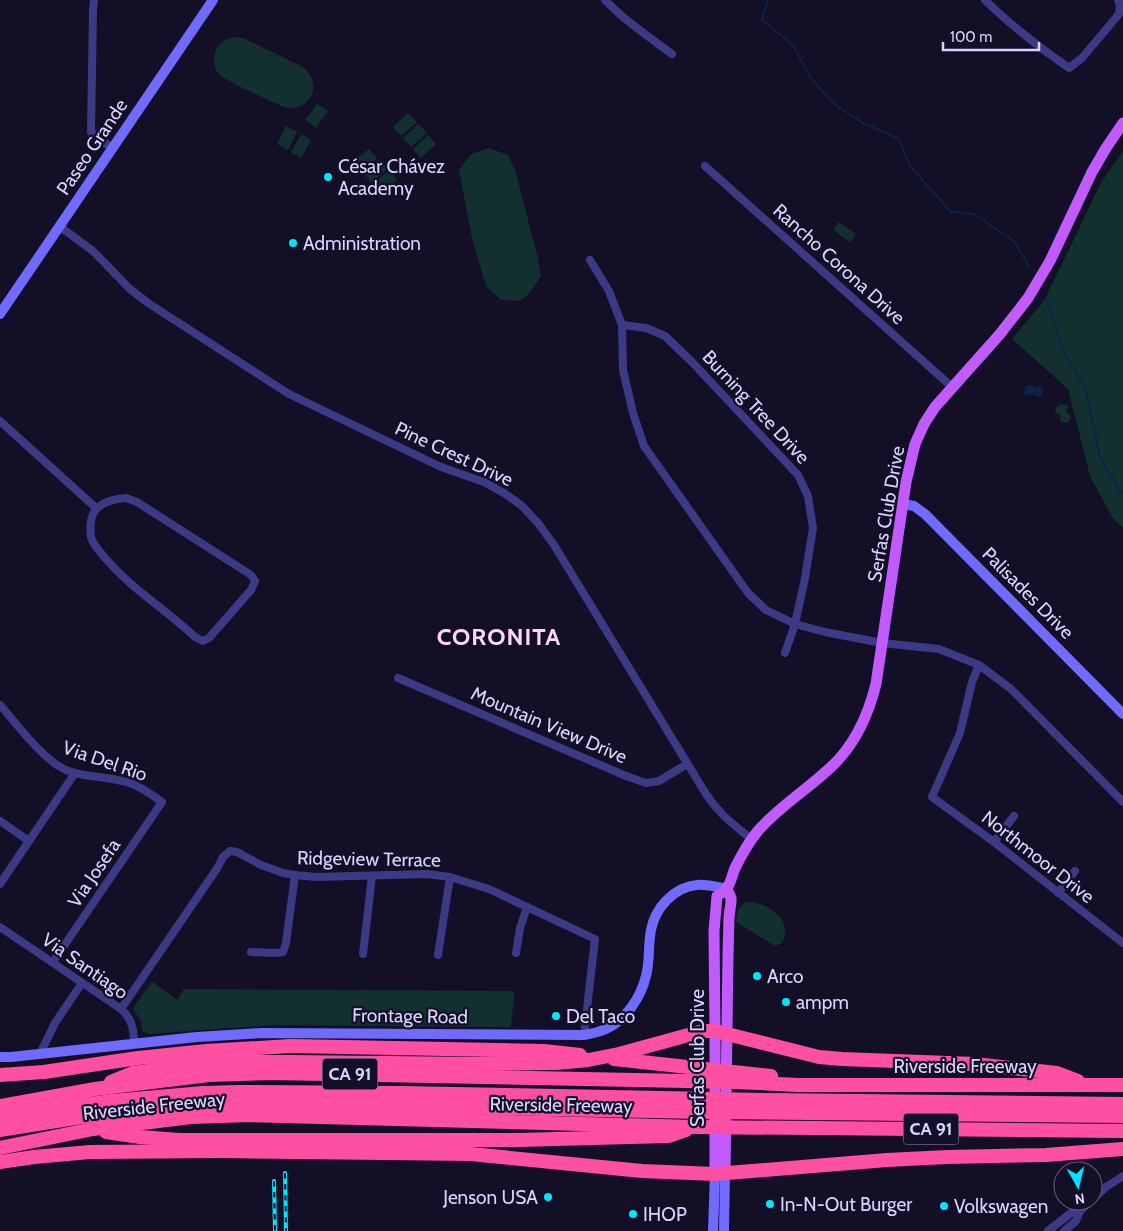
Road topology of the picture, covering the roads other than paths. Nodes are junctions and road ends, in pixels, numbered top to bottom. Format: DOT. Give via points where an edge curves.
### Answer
graph roads {
  1 [pos="94,0"];
  2 [pos="213,0"];
  3 [pos="605,0"];
  4 [pos="985,0"];
  5 [pos="1119,2"];
  6 [pos="672,54"];
  7 [pos="1123,123"];
  8 [pos="113,149"];
  9 [pos="705,166"];
  10 [pos="59,226"];
  11 [pos="590,260"];
  12 [pos="0,314"];
  13 [pos="622,325"];
  14 [pos="952,387"];
  15 [pos="0,421"];
  16 [pos="903,504"];
  17 [pos="96,508"];
  18 [pos="795,624"];
  19 [pos="882,643"];
  20 [pos="785,653"];
  21 [pos="979,665"];
  22 [pos="398,678"];
  23 [pos="0,705"];
  24 [pos="1123,714"];
  25 [pos="687,764"];
  26 [pos="75,773"];
  27 [pos="162,802"];
  28 [pos="1123,802"];
  29 [pos="1014,816"];
  30 [pos="0,821"];
  31 [pos="751,839"];
  32 [pos="29,841"];
  33 [pos="994,842"];
  34 [pos="1075,871"];
  35 [pos="295,875"];
  36 [pos="372,876"];
  37 [pos="450,877"];
  38 [pos="0,884"];
  39 [pos="727,889"];
  40 [pos="1058,893"];
  41 [pos="527,907"];
  42 [pos="0,927"];
  43 [pos="1123,943"];
  44 [pos="251,952"];
  45 [pos="516,953"];
  46 [pos="363,954"];
  47 [pos="438,955"];
  48 [pos="53,962"];
  49 [pos="82,983"];
  50 [pos="121,1010"];
  51 [pos="721,1033"];
  52 [pos="584,1035"];
  53 [pos="134,1043"];
  54 [pos="40,1054"];
  55 [pos="0,1058"];
  56 [pos="0,1075"];
  57 [pos="1086,1084"];
  58 [pos="1123,1085"];
  59 [pos="798,1086"];
  60 [pos="95,1089"];
  61 [pos="1123,1104"];
  62 [pos="702,1106"];
  63 [pos="737,1106"];
  64 [pos="0,1107"];
  65 [pos="1123,1116"];
  66 [pos="0,1118"];
  67 [pos="699,1127"];
  68 [pos="0,1130"];
  69 [pos="1123,1131"];
  70 [pos="0,1148"];
  71 [pos="1123,1149"];
  72 [pos="0,1162"];
  73 [pos="720,1174"];
  74 [pos="1123,1176"];
  75 [pos="1103,1190"];
  76 [pos="1080,1211"];
  77 [pos="713,1231"];
  78 [pos="724,1231"];
  79 [pos="1048,1231"];
  80 [pos="1064,1231"];
  1 -- 8 [label="street" via="91,132"];
  2 -- 8 [label="main road, Paseo Grande"];
  3 -- 6 [label="street" via="632,25"];
  4 -- 5 [label="street" via="1069,68 1082,58 1119,14"];
  7 -- 14 [label="main road, Serfas Club Drive" via="1092,172 1050,261 1028,298"];
  8 -- 10 [label="main road, Paseo Grande"];
  9 -- 14 [label="street, Rancho Corona Drive"];
  10 -- 12 [label="main road, Paseo Grande"];
  10 -- 25 [label="street, Pine Crest Drive" via="93,251 148,303 289,394 441,467 484,482 521,505 554,545"];
  11 -- 13 [label="street"];
  13 -- 18 [label="street" via="623,370 644,446 748,592 766,610"];
  13 -- 18 [label="street, Burning Tree Drive" via="646,328 666,336 798,474 808,496 813,528"];
  14 -- 16 [label="main road, Serfas Club Drive" via="924,424 910,466"];
  15 -- 17 [label="street"];
  16 -- 19 [label="main road, Serfas Club Drive"];
  16 -- 24 [label="main road, Palisades Drive" via="914,506 925,514"];
  17 -- 17 [label="street" via="91,522 91,538 97,549 132,585 195,637 203,641 209,638 251,590 255,581 251,575 137,502 117,499"];
  18 -- 19 [label="street"];
  18 -- 20 [label="street, Burning Tree Drive"];
  19 -- 21 [label="street" via="939,649"];
  19 -- 31 [label="main road, Serfas Club Drive" via="871,703 853,741 832,766 781,808"];
  21 -- 28 [label="street" via="1011,689"];
  21 -- 33 [label="street, Northmoor Drive" via="960,733 932,797"];
  22 -- 25 [label="street, Mountain View Drive" via="646,783 659,781"];
  23 -- 26 [label="street, Via Del Rio" via="45,756"];
  25 -- 31 [label="street, Pine Crest Drive" via="715,807"];
  26 -- 27 [label="street, Via Del Rio" via="123,781 138,786"];
  26 -- 32 [label="street"];
  27 -- 48 [label="street, Via Josefa"];
  29 -- 33 [label="street"];
  30 -- 32 [label="street"];
  31 -- 39 [label="main road, Serfas Club Drive"];
  32 -- 38 [label="street"];
  33 -- 40 [label="street, Northmoor Drive"];
  34 -- 40 [label="street"];
  35 -- 36 [label="street, Ridgeview Terrace"];
  35 -- 44 [label="street" via="283,952"];
  35 -- 50 [label="street, Ridgeview Terrace" via="284,874 238,852 230,851 222,857"];
  36 -- 37 [label="street, Ridgeview Terrace" via="428,874"];
  36 -- 46 [label="street"];
  37 -- 41 [label="street, Ridgeview Terrace" via="489,889"];
  37 -- 47 [label="street"];
  39 -- 51 [label="main road, Serfas Club Drive" via="732,902"];
  39 -- 52 [label="main road, Frontage Road" via="696,885 668,899 656,914 651,929 646,975 630,1010 605,1030"];
  40 -- 43 [label="street, Northmoor Drive"];
  41 -- 45 [label="street"];
  41 -- 52 [label="street, Ridgeview Terrace" via="595,939"];
  42 -- 48 [label="street, Via Santiago"];
  48 -- 49 [label="street, Via Santiago"];
  49 -- 50 [label="street, Via Santiago"];
  49 -- 54 [label="street" via="54,1023"];
  50 -- 53 [label="street, Via Santiago" via="133,1025"];
  51 -- 57 [label="highway" via="819,1057 975,1064 1057,1073"];
  51 -- 60 [label="highway" via="703,1031 619,1054 556,1063 212,1064 133,1073"];
  51 -- 73 [label="main road, Serfas Club Drive"];
  52 -- 53 [label="main road, Frontage Road" via="262,1033"];
  53 -- 54 [label="main road, Frontage Road"];
  54 -- 55 [label="main road, Frontage Road"];
  56 -- 59 [label="highway" via="206,1051 291,1046 544,1051 771,1076"];
  57 -- 58 [label="highway, Riverside Freeway / CA 91"];
  57 -- 59 [label="highway, Riverside Freeway / CA 91"];
  59 -- 60 [label="highway, Riverside Freeway / CA 91" via="702,1081 272,1073 209,1075"];
  60 -- 64 [label="highway, Riverside Freeway / CA 91"];
  61 -- 63 [label="highway"];
  62 -- 63 [label="highway"];
  62 -- 66 [label="highway" via="411,1093 238,1092 112,1101"];
  62 -- 68 [label="highway" via="226,1103 94,1115"];
  63 -- 65 [label="highway"];
  64 -- 67 [label="highway" via="127,1136 179,1140 518,1140 668,1136"];
  67 -- 69 [label="highway, Riverside Freeway / CA 91"];
  67 -- 70 [label="highway, Riverside Freeway / CA 91" via="249,1115 191,1117 94,1129"];
  71 -- 73 [label="highway" via="887,1160"];
  72 -- 73 [label="highway" via="90,1152 472,1154 642,1171"];
  73 -- 77 [label="main road, Serfas Club Drive"];
  73 -- 78 [label="main road, Serfas Club Drive"];
  74 -- 75 [label="street"];
  76 -- 79 [label="street" via="1071,1213"];
  76 -- 80 [label="street" via="1076,1221"];
}
